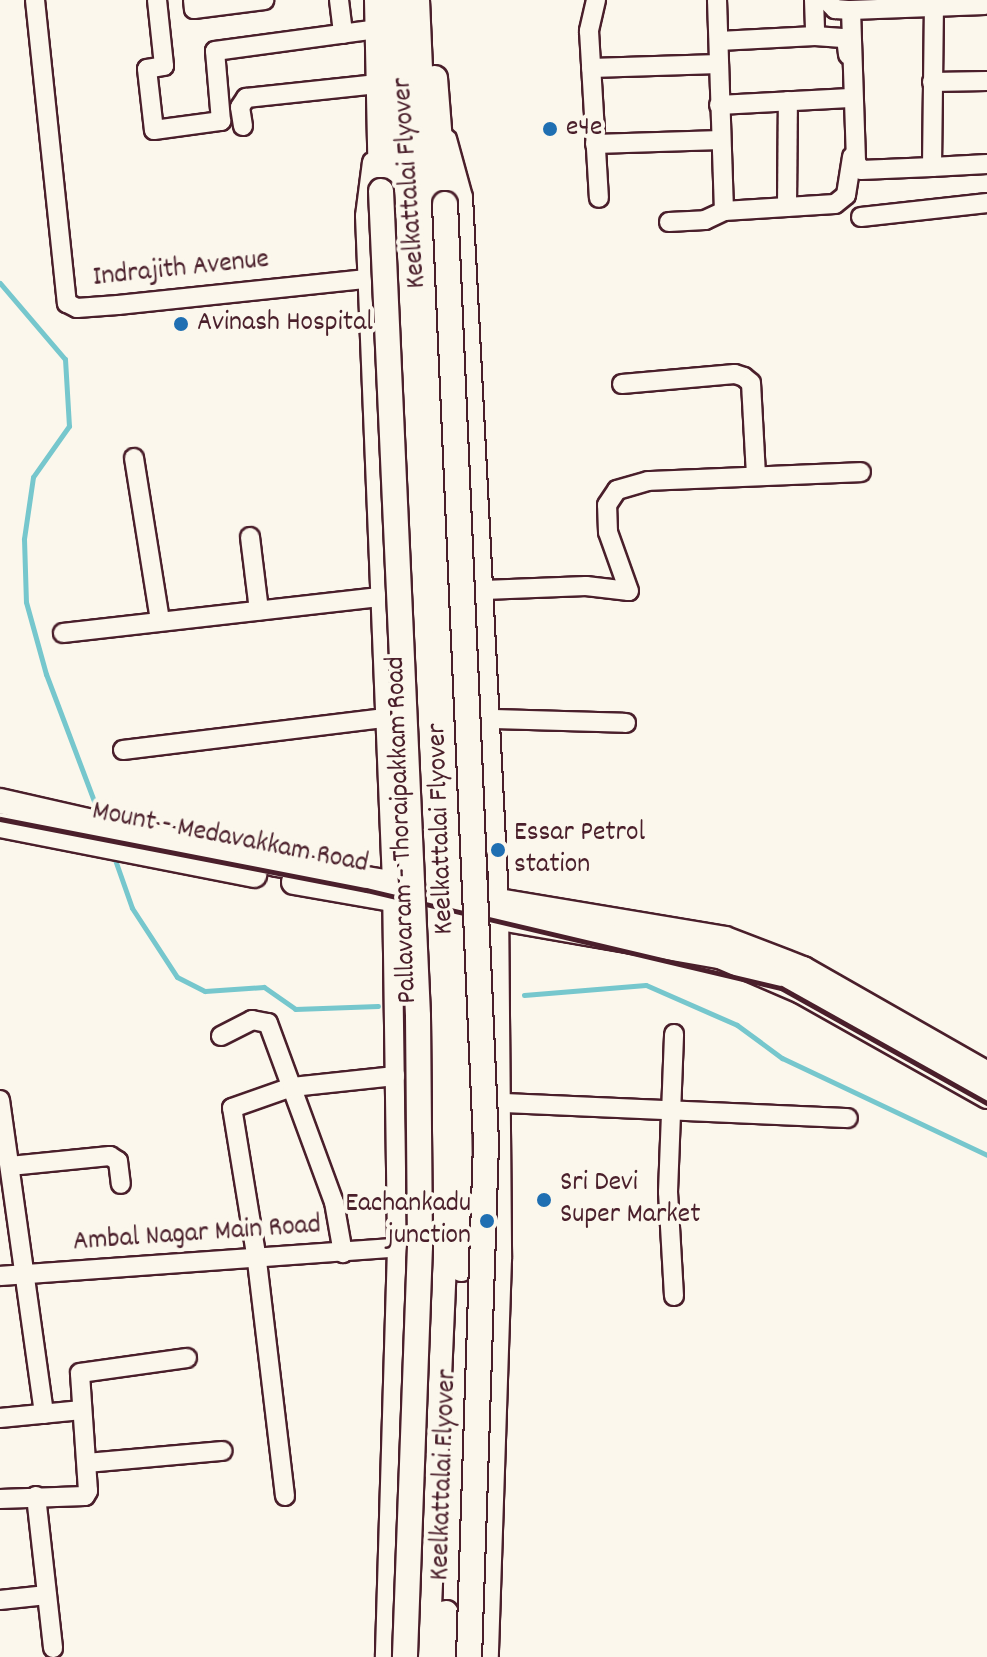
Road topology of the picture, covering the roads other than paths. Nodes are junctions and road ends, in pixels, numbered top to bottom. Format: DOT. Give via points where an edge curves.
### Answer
graph roads {
  1 [pos="35,0"];
  2 [pos="264,0"];
  3 [pos="339,0"];
  4 [pos="377,0"];
  5 [pos="396,0"];
  6 [pos="417,0"];
  7 [pos="427,0"];
  8 [pos="596,0"];
  9 [pos="717,0"];
  10 [pos="814,0"];
  11 [pos="826,0"];
  12 [pos="986,3"];
  13 [pos="934,4"];
  14 [pos="193,5"];
  15 [pos="157,7"];
  16 [pos="851,10"];
  17 [pos="377,29"];
  18 [pos="343,34"];
  19 [pos="815,36"];
  20 [pos="719,41"];
  21 [pos="719,64"];
  22 [pos="591,68"];
  23 [pos="987,81"];
  24 [pos="932,82"];
  25 [pos="377,84"];
  26 [pos="850,98"];
  27 [pos="788,101"];
  28 [pos="437,102"];
  29 [pos="719,105"];
  30 [pos="378,115"];
  31 [pos="243,126"];
  32 [pos="721,140"];
  33 [pos="595,144"];
  34 [pos="987,164"];
  35 [pos="932,167"];
  36 [pos="599,198"];
  37 [pos="987,203"];
  38 [pos="787,207"];
  39 [pos="724,211"];
  40 [pos="861,217"];
  41 [pos="669,222"];
  42 [pos="367,279"];
  43 [pos="622,384"];
  44 [pos="134,458"];
  45 [pos="861,472"];
  46 [pos="756,474"];
  47 [pos="250,537"];
  48 [pos="484,590"];
  49 [pos="377,597"];
  50 [pos="259,610"];
  51 [pos="160,621"];
  52 [pos="63,633"];
  53 [pos="383,718"];
  54 [pos="494,719"];
  55 [pos="626,723"];
  56 [pos="123,750"];
  57 [pos="0,801"];
  58 [pos="0,825"];
  59 [pos="70,828"];
  60 [pos="392,892"];
  61 [pos="445,901"];
  62 [pos="499,910"];
  63 [pos="674,1034"];
  64 [pos="221,1036"];
  65 [pos="987,1074"];
  66 [pos="395,1076"];
  67 [pos="292,1087"];
  68 [pos="987,1096"];
  69 [pos="0,1100"];
  70 [pos="502,1103"];
  71 [pos="674,1109"];
  72 [pos="848,1118"];
  73 [pos="10,1166"];
  74 [pos="121,1184"];
  75 [pos="445,1246"];
  76 [pos="397,1248"];
  77 [pos="343,1253"];
  78 [pos="257,1260"];
  79 [pos="27,1274"];
  80 [pos="0,1276"];
  81 [pos="674,1296"];
  82 [pos="187,1358"];
  83 [pos="82,1410"];
  84 [pos="44,1414"];
  85 [pos="0,1418"];
  86 [pos="222,1451"];
  87 [pos="87,1463"];
  88 [pos="36,1496"];
  89 [pos="285,1496"];
  90 [pos="0,1499"];
  91 [pos="47,1595"];
  92 [pos="0,1600"];
  93 [pos="53,1648"];
  94 [pos="385,1657"];
  95 [pos="405,1657"];
  96 [pos="427,1657"];
  97 [pos="444,1657"];
  98 [pos="469,1657"];
  99 [pos="489,1657"];
  1 -- 42 [label="street, Indrajith Avenue" via="67,303 77,308 118,305"];
  2 -- 14 [label="street"];
  3 -- 18 [label="street"];
  4 -- 17 [label="main road, Keelkattalai Flyover"];
  5 -- 61 [label="main road, Pallavaram - Thoraipakkam Road"];
  6 -- 61 [label="main road, Pallavaram - Thoraipakkam Road"];
  7 -- 28 [label="main road, Keelkattalai Flyover"];
  8 -- 22 [label="street" via="589,31"];
  9 -- 20 [label="street"];
  10 -- 19 [label="street"];
  11 -- 16 [label="street" via="835,9"];
  12 -- 13 [label="street"];
  13 -- 16 [label="street"];
  13 -- 24 [label="street"];
  14 -- 15 [label="street"];
  15 -- 18 [label="street" via="164,66 147,69 154,130 221,121 215,51"];
  16 -- 35 [label="street" via="858,169"];
  17 -- 18 [label="street"];
  17 -- 25 [label="main road, Keelkattalai Flyover"];
  19 -- 20 [label="street"];
  19 -- 26 [label="street" via="846,38"];
  20 -- 21 [label="street"];
  21 -- 22 [label="street"];
  21 -- 29 [label="street"];
  22 -- 33 [label="street"];
  23 -- 24 [label="street"];
  24 -- 35 [label="street"];
  25 -- 30 [label="main road, Keelkattalai Flyover"];
  25 -- 31 [label="street" via="246,98 241,100"];
  26 -- 27 [label="street"];
  26 -- 38 [label="street" via="852,164 846,195 835,204"];
  27 -- 29 [label="street"];
  27 -- 38 [label="street"];
  28 -- 48 [label="street" via="463,197"];
  28 -- 98 [label="main road, Keelkattalai Flyover, bridge" via="486,1143"];
  29 -- 32 [label="street"];
  30 -- 42 [label="street" via="365,216"];
  30 -- 95 [label="main road, Keelkattalai Flyover, bridge" via="418,1016 420,1246"];
  32 -- 33 [label="street"];
  32 -- 39 [label="street"];
  33 -- 36 [label="street"];
  34 -- 35 [label="street"];
  37 -- 40 [label="street"];
  38 -- 39 [label="street"];
  39 -- 41 [label="street" via="705,220"];
  42 -- 49 [label="street"];
  43 -- 46 [label="street" via="744,377 752,394"];
  44 -- 51 [label="street"];
  45 -- 46 [label="street"];
  46 -- 48 [label="street" via="648,481 617,490 607,505 608,532 629,591 586,586"];
  47 -- 50 [label="street"];
  48 -- 54 [label="street"];
  49 -- 50 [label="street"];
  49 -- 53 [label="street"];
  50 -- 51 [label="street"];
  51 -- 52 [label="street"];
  53 -- 56 [label="street"];
  53 -- 60 [label="street"];
  54 -- 55 [label="street"];
  54 -- 62 [label="street"];
  57 -- 59 [label="main road, Mount - Medavakkam Road"];
  58 -- 59 [label="main road, Mount - Medavakkam Road"];
  59 -- 60 [label="main road, Mount - Medavakkam Road" via="277,864"];
  60 -- 61 [label="main road, Mount - Medavakkam Road"];
  60 -- 66 [label="street"];
  61 -- 62 [label="main road, Mount - Medavakkam Road"];
  61 -- 75 [label="main road, Pallavaram - Thoraipakkam Road"];
  61 -- 97 [label="main road, Pallavaram - Thoraipakkam Road" via="463,1212"];
  62 -- 65 [label="main road" via="725,939 803,969"];
  62 -- 68 [label="main road" via="722,957 801,991"];
  62 -- 70 [label="street"];
  63 -- 71 [label="street"];
  64 -- 67 [label="street" via="252,1020 268,1023"];
  66 -- 67 [label="street"];
  66 -- 76 [label="street"];
  67 -- 77 [label="street" via="334,1202"];
  67 -- 78 [label="street" via="232,1108"];
  69 -- 73 [label="street"];
  70 -- 71 [label="street"];
  70 -- 99 [label="street"];
  71 -- 72 [label="street"];
  71 -- 81 [label="street" via="668,1192"];
  73 -- 74 [label="street" via="110,1156 118,1161"];
  73 -- 79 [label="street"];
  75 -- 76 [label="street, Ambal Nagar Main Road"];
  75 -- 96 [label="main road, Pallavaram - Thoraipakkam Road"];
  76 -- 77 [label="street, Ambal Nagar Main Road"];
  76 -- 94 [label="street"];
  77 -- 78 [label="street, Ambal Nagar Main Road"];
  78 -- 79 [label="street, Ambal Nagar Main Road"];
  78 -- 89 [label="street"];
  79 -- 80 [label="street, Ambal Nagar Main Road"];
  79 -- 84 [label="street"];
  82 -- 83 [label="street" via="85,1369 79,1378"];
  83 -- 84 [label="street"];
  83 -- 87 [label="street"];
  84 -- 85 [label="street"];
  86 -- 87 [label="street"];
  87 -- 88 [label="street" via="90,1482 85,1496"];
  88 -- 90 [label="street"];
  88 -- 91 [label="street"];
  91 -- 92 [label="street"];
  91 -- 93 [label="street"];
}
